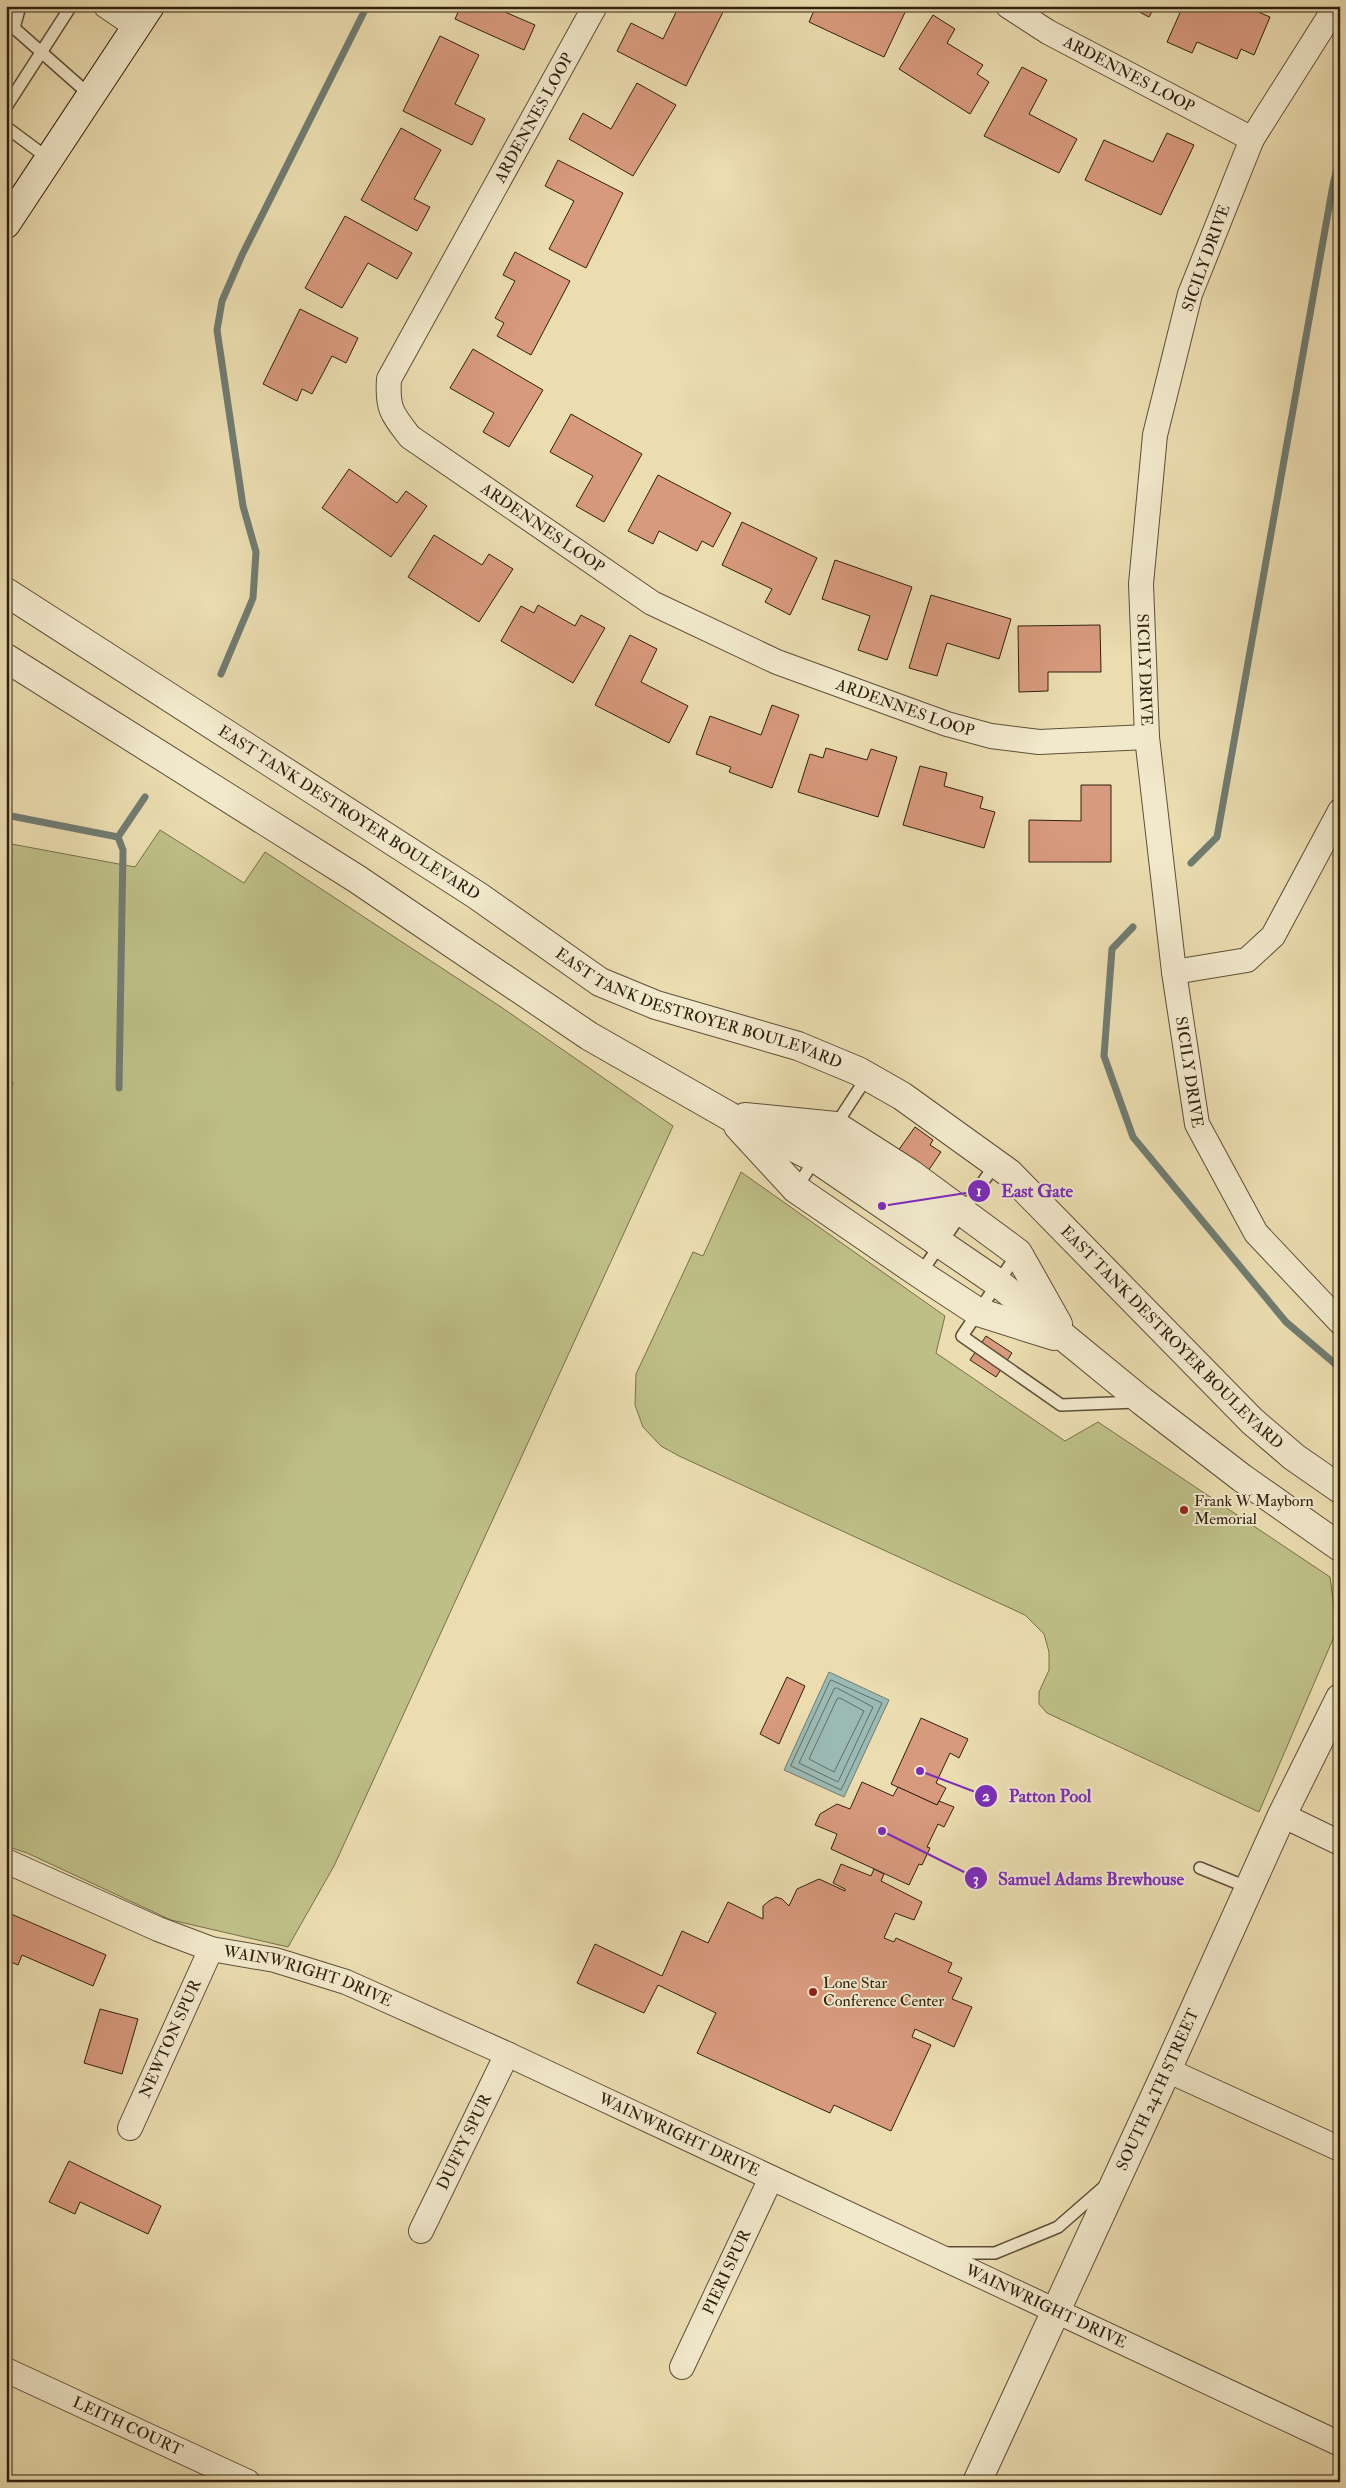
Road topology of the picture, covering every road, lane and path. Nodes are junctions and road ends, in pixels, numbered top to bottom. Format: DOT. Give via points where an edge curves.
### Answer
graph roads {
  1 [pos="20,6"];
  2 [pos="71,6"];
  3 [pos="106,6"];
  4 [pos="595,6"];
  5 [pos="1008,6"];
  6 [pos="1336,6"];
  7 [pos="144,17"];
  8 [pos="41,52"];
  9 [pos="91,96"];
  10 [pos="6,107"];
  11 [pos="6,127"];
  12 [pos="1252,139"];
  13 [pos="49,159"];
  14 [pos="6,224"];
  15 [pos="6,592"];
  16 [pos="6,658"];
  17 [pos="1146,737"];
  18 [pos="1340,811"];
  19 [pos="1174,972"];
  20 [pos="867,1076"];
  21 [pos="729,1116"];
  22 [pos="816,1158"];
  23 [pos="996,1163"];
  24 [pos="941,1243"];
  25 [pos="998,1282"];
  26 [pos="1340,1322"];
  27 [pos="1067,1340"];
  28 [pos="1142,1401"];
  29 [pos="1340,1490"];
  30 [pos="1340,1547"];
  31 [pos="1340,1698"];
  32 [pos="1282,1815"];
  33 [pos="1340,1843"];
  34 [pos="6,1861"];
  35 [pos="1200,1868"];
  36 [pos="1249,1888"];
  37 [pos="211,1949"];
  38 [pos="507,2054"];
  39 [pos="1168,2070"];
  40 [pos="130,2128"];
  41 [pos="1340,2149"];
  42 [pos="1119,2174"];
  43 [pos="771,2178"];
  44 [pos="421,2231"];
  45 [pos="931,2253"];
  46 [pos="1056,2311"];
  47 [pos="682,2367"];
  48 [pos="6,2370"];
  49 [pos="1340,2444"];
  50 [pos="248,2482"];
  51 [pos="977,2482"];
  1 -- 8 [label="lane" via="14,28"];
  2 -- 8 [label="lane"];
  3 -- 7 [label="street"];
  4 -- 17 [label="street, ARDENNES LOOP" via="389,380 388,402 396,419 410,437 652,602 777,662 948,724 991,736 1039,742"];
  5 -- 12 [label="street, ARDENNES LOOP" via="1048,32"];
  6 -- 12 [label="street, SICILY DRIVE"];
  7 -- 9 [label="street"];
  8 -- 9 [label="lane"];
  8 -- 10 [label="lane"];
  9 -- 13 [label="street"];
  11 -- 13 [label="lane"];
  12 -- 17 [label="street, SICILY DRIVE" via="1190,294 1155,435 1141,584"];
  13 -- 14 [label="street"];
  15 -- 20 [label="street, EAST TANK DESTROYER BOULEVARD" via="478,896 600,982 656,1005 798,1046"];
  16 -- 21 [label="street" via="357,879 589,1036"];
  17 -- 19 [label="street, SICILY DRIVE"];
  18 -- 19 [label="street" via="1273,936 1246,960"];
  19 -- 26 [label="street, SICILY DRIVE" via="1197,1124 1256,1233"];
  20 -- 22 [label="lane"];
  20 -- 23 [label="street, EAST TANK DESTROYER BOULEVARD" via="902,1096"];
  21 -- 22 [label="street"];
  21 -- 22 [label="street"];
  21 -- 22 [label="street"];
  22 -- 24 [label="street"];
  22 -- 24 [label="street"];
  22 -- 24 [label="street" via="911,1174"];
  23 -- 24 [label="lane"];
  23 -- 29 [label="street, EAST TANK DESTROYER BOULEVARD" via="1252,1421"];
  24 -- 25 [label="street"];
  24 -- 25 [label="street"];
  24 -- 25 [label="street"];
  25 -- 27 [label="street"];
  25 -- 27 [label="street"];
  25 -- 28 [label="lane" via="962,1336 1061,1405"];
  27 -- 28 [label="street"];
  28 -- 30 [label="street" via="1242,1478"];
  31 -- 32 [label="street, SOUTH 24TH STREET"];
  32 -- 33 [label="street"];
  32 -- 36 [label="street, SOUTH 24TH STREET"];
  34 -- 37 [label="street, WAINWRIGHT DRIVE" via="158,1929"];
  35 -- 36 [label="lane"];
  36 -- 39 [label="street, SOUTH 24TH STREET"];
  37 -- 38 [label="street, WAINWRIGHT DRIVE" via="276,1960 346,1982"];
  37 -- 40 [label="street, NEWTON SPUR"];
  38 -- 43 [label="street, WAINWRIGHT DRIVE"];
  38 -- 44 [label="street, DUFFY SPUR"];
  39 -- 41 [label="street"];
  39 -- 42 [label="street, SOUTH 24TH STREET"];
  42 -- 45 [label="lane" via="1058,2227 995,2253"];
  42 -- 46 [label="street, SOUTH 24TH STREET"];
  43 -- 45 [label="street, WAINWRIGHT DRIVE"];
  43 -- 47 [label="street, PIERI SPUR"];
  45 -- 46 [label="street, WAINWRIGHT DRIVE"];
  46 -- 49 [label="street, WAINWRIGHT DRIVE"];
  46 -- 51 [label="street, SOUTH 24TH STREET"];
  48 -- 50 [label="street, LEITH COURT"];
}
